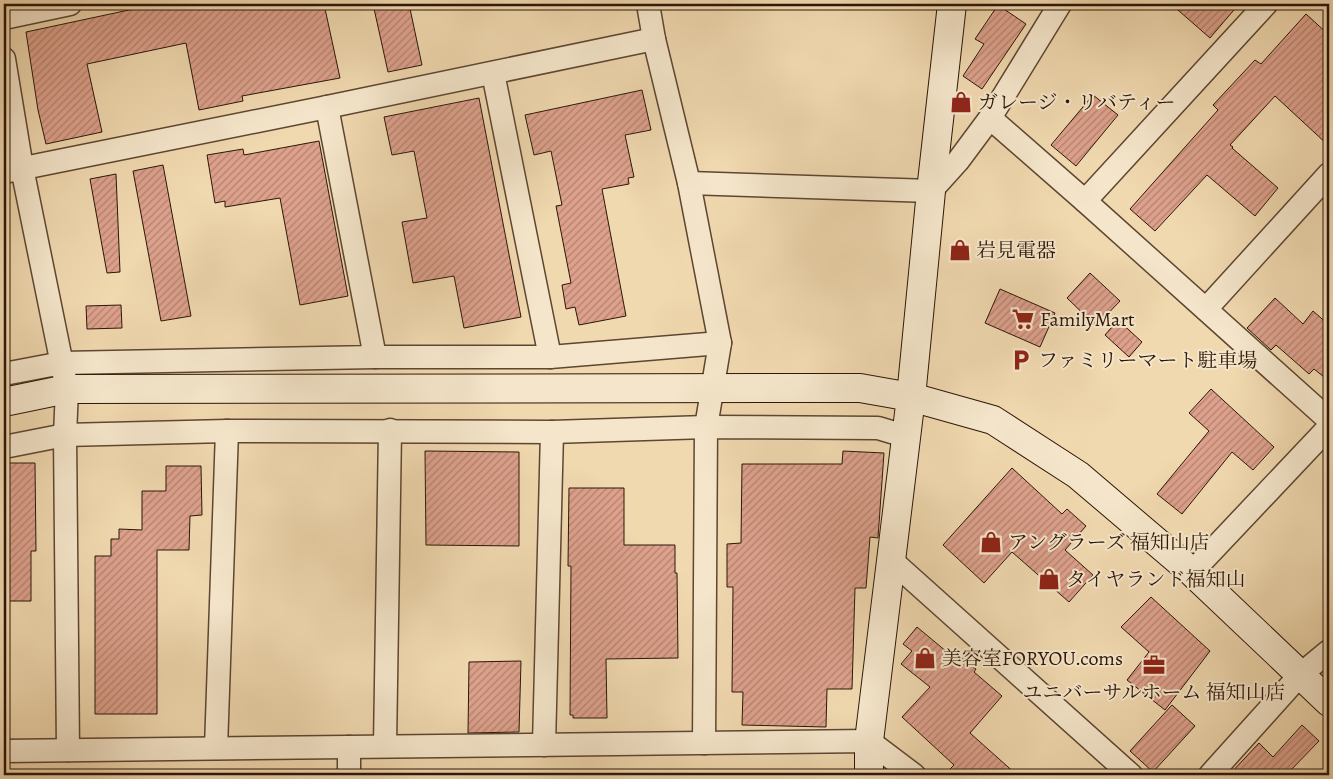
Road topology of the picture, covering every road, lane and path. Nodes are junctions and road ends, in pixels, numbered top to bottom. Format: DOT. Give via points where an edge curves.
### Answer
graph roads {
  1 [pos="70,4"];
  2 [pos="648,4"];
  3 [pos="952,4"];
  4 [pos="1060,4"];
  5 [pos="1266,4"];
  6 [pos="4,18"];
  7 [pos="654,38"];
  8 [pos="4,59"];
  9 [pos="493,72"];
  10 [pos="327,108"];
  11 [pos="990,118"];
  12 [pos="13,170"];
  13 [pos="1329,174"];
  14 [pos="689,184"];
  15 [pos="930,191"];
  16 [pos="1085,201"];
  17 [pos="1206,309"];
  18 [pos="720,343"];
  19 [pos="375,357"];
  20 [pos="550,357"];
  21 [pos="4,374"];
  22 [pos="64,376"];
  23 [pos="712,387"];
  24 [pos="911,397"];
  25 [pos="4,402"];
  26 [pos="1329,420"];
  27 [pos="706,427"];
  28 [pos="1329,427"];
  29 [pos="390,430"];
  30 [pos="227,431"];
  31 [pos="552,432"];
  32 [pos="65,435"];
  33 [pos="905,436"];
  34 [pos="4,447"];
  35 [pos="891,560"];
  36 [pos="1192,572"];
  37 [pos="1329,651"];
  38 [pos="1300,675"];
  39 [pos="1329,702"];
  40 [pos="869,741"];
  41 [pos="704,743"];
  42 [pos="544,745"];
  43 [pos="385,746"];
  44 [pos="349,747"];
  45 [pos="216,748"];
  46 [pos="68,750"];
  47 [pos="4,751"];
  48 [pos="349,775"];
  49 [pos="869,775"];
  50 [pos="914,775"];
  51 [pos="1131,775"];
  52 [pos="1210,775"];
  1 -- 6 [label="street"];
  2 -- 7 [label="street"];
  3 -- 15 [label="street"];
  4 -- 11 [label="street"];
  5 -- 16 [label="street"];
  7 -- 9 [label="street"];
  7 -- 14 [label="street"];
  8 -- 12 [label="street"];
  9 -- 10 [label="street"];
  9 -- 20 [label="street"];
  10 -- 12 [label="street"];
  10 -- 19 [label="street"];
  11 -- 15 [label="street" via="958,161"];
  11 -- 16 [label="street"];
  12 -- 22 [label="street"];
  13 -- 17 [label="street"];
  14 -- 15 [label="street"];
  14 -- 18 [label="street"];
  15 -- 24 [label="street"];
  16 -- 17 [label="street"];
  17 -- 26 [label="street"];
  18 -- 20 [label="street"];
  18 -- 23 [label="street"];
  19 -- 20 [label="street"];
  19 -- 22 [label="street"];
  21 -- 22 [label="street"];
  22 -- 23 [label="street"];
  22 -- 25 [label="street"];
  22 -- 32 [label="street"];
  23 -- 24 [label="street" via="860,388"];
  23 -- 27 [label="street"];
  24 -- 33 [label="street"];
  24 -- 36 [label="street" via="993,420 1078,475"];
  27 -- 31 [label="street"];
  27 -- 33 [label="street" via="878,428"];
  27 -- 41 [label="street"];
  28 -- 36 [label="street"];
  29 -- 30 [label="street"];
  29 -- 31 [label="street"];
  29 -- 43 [label="street"];
  30 -- 32 [label="street"];
  30 -- 45 [label="street"];
  31 -- 42 [label="street"];
  32 -- 34 [label="street"];
  32 -- 46 [label="street"];
  33 -- 35 [label="street"];
  35 -- 40 [label="street"];
  35 -- 51 [label="street"];
  36 -- 38 [label="street"];
  37 -- 38 [label="street"];
  38 -- 39 [label="street"];
  38 -- 52 [label="street"];
  40 -- 41 [label="street"];
  40 -- 49 [label="street"];
  40 -- 50 [label="street"];
  41 -- 42 [label="street"];
  42 -- 43 [label="street"];
  43 -- 44 [label="street"];
  44 -- 45 [label="street"];
  44 -- 48 [label="street"];
  45 -- 46 [label="street"];
  46 -- 47 [label="street"];
}
